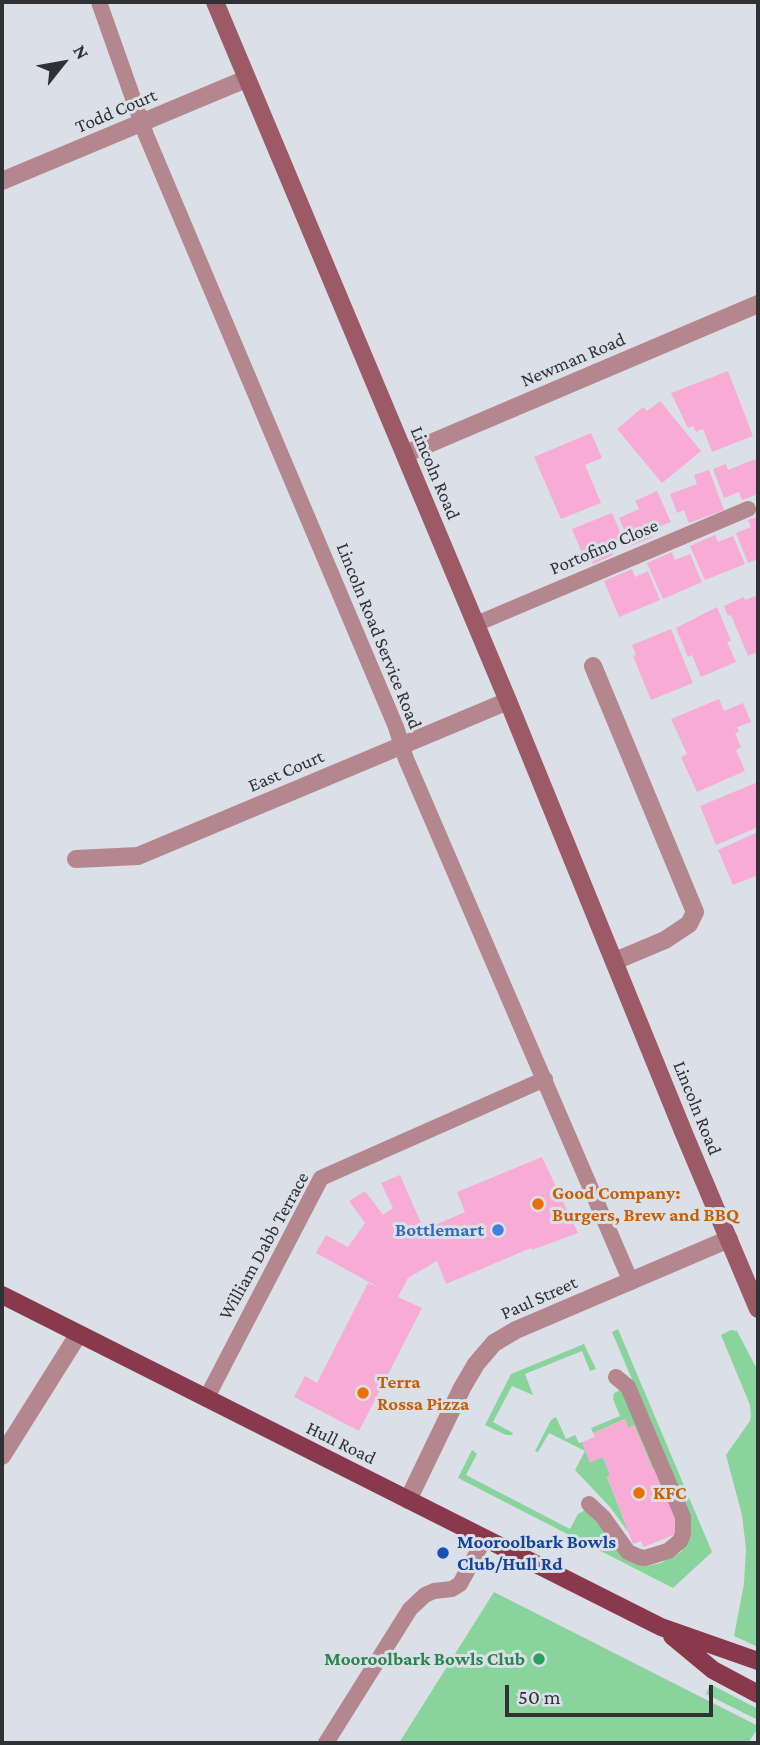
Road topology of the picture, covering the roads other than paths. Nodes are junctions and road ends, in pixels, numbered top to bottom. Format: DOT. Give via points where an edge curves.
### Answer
graph roads {
  1 [pos="99,2"];
  2 [pos="215,2"];
  3 [pos="246,79"];
  4 [pos="141,122"];
  5 [pos="2,181"];
  6 [pos="758,304"];
  7 [pos="405,454"];
  8 [pos="748,509"];
  9 [pos="476,624"];
  10 [pos="593,666"];
  11 [pos="508,701"];
  12 [pos="401,744"];
  13 [pos="76,859"];
  14 [pos="615,961"];
  15 [pos="545,1079"];
  16 [pos="729,1239"];
  17 [pos="631,1282"];
  18 [pos="2,1295"];
  19 [pos="758,1309"];
  20 [pos="78,1335"];
  21 [pos="616,1377"];
  22 [pos="205,1399"];
  23 [pos="2,1456"];
  24 [pos="408,1500"];
  25 [pos="589,1504"];
  26 [pos="485,1538"];
  27 [pos="661,1628"];
  28 [pos="758,1661"];
  29 [pos="758,1694"];
  30 [pos="326,1743"];
  1 -- 4 [label="lane, Lincoln Road Service Road"];
  2 -- 3 [label="main road, Lincoln Road"];
  3 -- 4 [label="street, Todd Court"];
  3 -- 7 [label="main road, Lincoln Road"];
  4 -- 5 [label="street, Todd Court"];
  4 -- 12 [label="lane, Lincoln Road Service Road"];
  6 -- 7 [label="street, Newman Road"];
  7 -- 9 [label="main road, Lincoln Road"];
  8 -- 9 [label="lane, Portofino Close"];
  9 -- 11 [label="main road, Lincoln Road"];
  10 -- 14 [label="street" via="695,912 689,924 665,940"];
  11 -- 12 [label="street, East Court"];
  11 -- 14 [label="main road, Lincoln Road"];
  12 -- 13 [label="street, East Court" via="138,856"];
  12 -- 15 [label="lane, Lincoln Road Service Road"];
  14 -- 16 [label="main road, Lincoln Road"];
  15 -- 17 [label="lane, Lincoln Road Service Road"];
  15 -- 22 [label="lane, William Dabb Terrace" via="321,1178"];
  16 -- 17 [label="street, Paul Street"];
  16 -- 19 [label="main road, Lincoln Road"];
  17 -- 24 [label="street, Paul Street" via="503,1336 485,1351"];
  18 -- 20 [label="main road, Hull Road"];
  20 -- 22 [label="main road, Hull Road"];
  20 -- 23 [label="street"];
  21 -- 25 [label="lane" via="628,1387 683,1517 683,1534 668,1551 639,1557 628,1552"];
  22 -- 24 [label="main road, Hull Road"];
  24 -- 26 [label="main road, Hull Road"];
  26 -- 27 [label="main road, Hull Road"];
  26 -- 30 [label="lane" via="460,1584 425,1595 410,1609"];
  27 -- 28 [label="main road, Hull Road"];
  27 -- 29 [label="main road, Hull Road" via="713,1670"];
}
